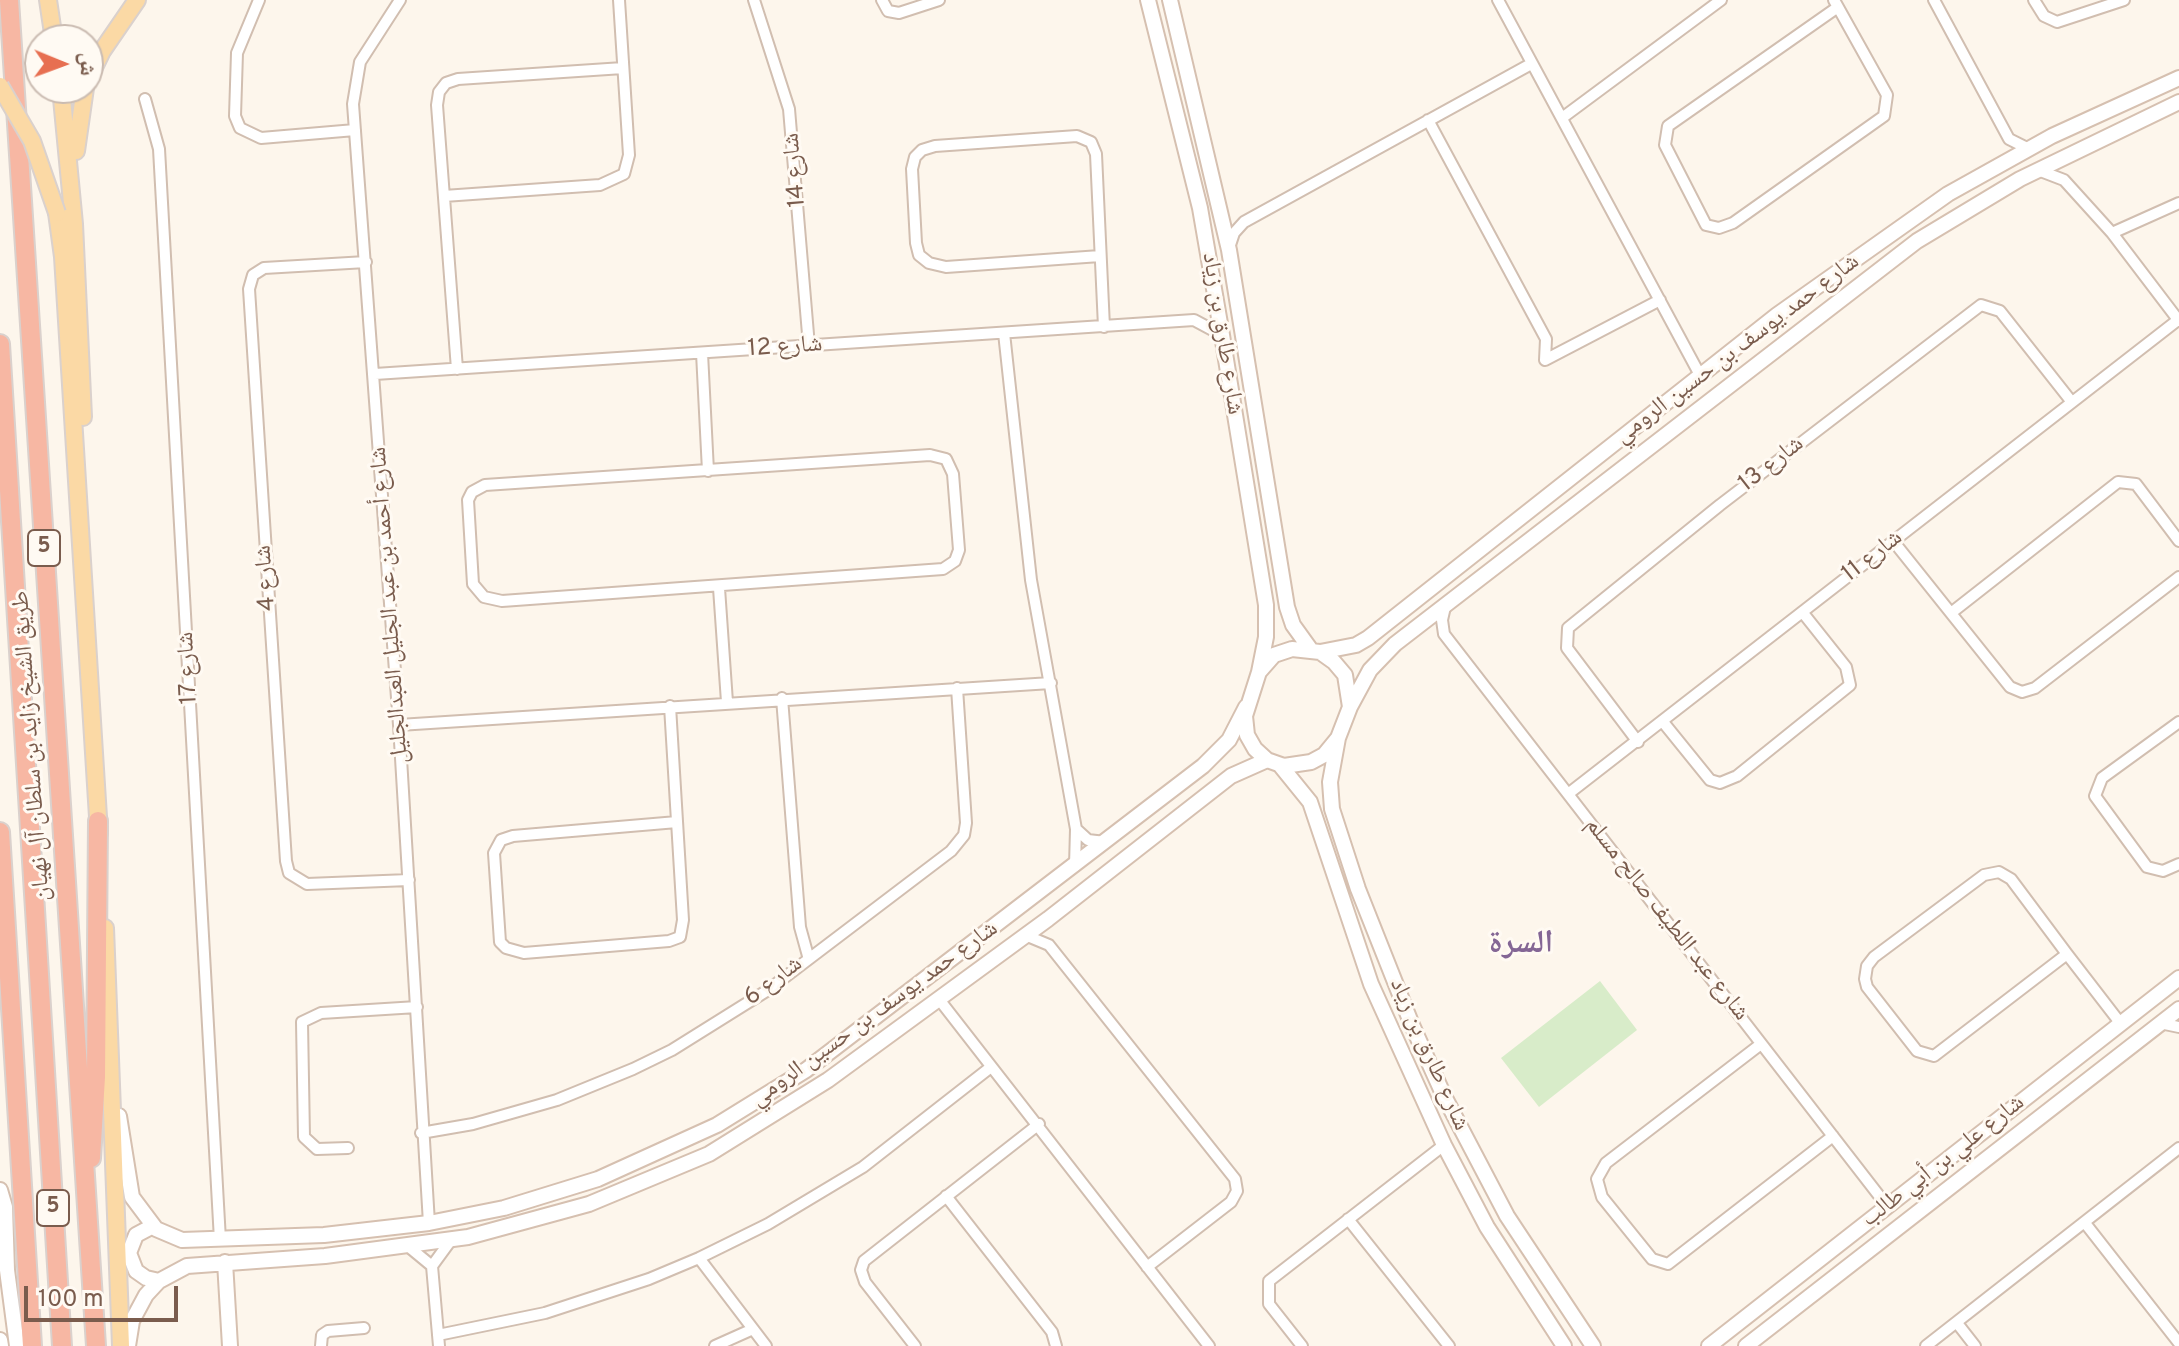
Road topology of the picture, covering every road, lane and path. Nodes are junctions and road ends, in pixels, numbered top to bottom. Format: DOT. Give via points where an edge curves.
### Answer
graph roads {
  1 [pos="9,0"];
  2 [pos="48,0"];
  3 [pos="137,0"];
  4 [pos="259,0"];
  5 [pos="400,0"];
  6 [pos="619,0"];
  7 [pos="754,0"];
  8 [pos="882,0"];
  9 [pos="939,0"];
  10 [pos="1148,0"];
  11 [pos="1170,0"];
  12 [pos="1498,0"];
  13 [pos="1721,0"];
  14 [pos="1934,0"];
  15 [pos="2034,0"];
  16 [pos="2124,0"];
  17 [pos="1836,3"];
  18 [pos="52,24"];
  19 [pos="1181,43"];
  20 [pos="104,48"];
  21 [pos="1162,48"];
  22 [pos="1531,64"];
  23 [pos="623,68"];
  24 [pos="2179,78"];
  25 [pos="0,86"];
  26 [pos="145,99"];
  27 [pos="2179,102"];
  28 [pos="63,104"];
  29 [pos="82,104"];
  30 [pos="1562,118"];
  31 [pos="1428,120"];
  32 [pos="355,130"];
  33 [pos="2009,139"];
  34 [pos="2027,148"];
  35 [pos="2067,154"];
  36 [pos="2005,159"];
  37 [pos="2037,170"];
  38 [pos="2064,180"];
  39 [pos="444,196"];
  40 [pos="2179,203"];
  41 [pos="74,224"];
  42 [pos="2112,233"];
  43 [pos="1229,250"];
  44 [pos="1100,256"];
  45 [pos="366,262"];
  46 [pos="1841,270"];
  47 [pos="1813,290"];
  48 [pos="1851,290"];
  49 [pos="1216,299"];
  50 [pos="1660,300"];
  51 [pos="1826,308"];
  52 [pos="1194,320"];
  53 [pos="2178,320"];
  54 [pos="1104,327"];
  55 [pos="1004,333"];
  56 [pos="1222,335"];
  57 [pos="0,344"];
  58 [pos="809,346"];
  59 [pos="702,353"];
  60 [pos="457,369"];
  61 [pos="375,374"];
  62 [pos="1701,377"];
  63 [pos="2071,401"];
  64 [pos="708,471"];
  65 [pos="80,535"];
  66 [pos="2179,541"];
  67 [pos="1894,542"];
  68 [pos="2179,577"];
  69 [pos="719,588"];
  70 [pos="1445,607"];
  71 [pos="1803,613"];
  72 [pos="1951,613"];
  73 [pos="1417,627"];
  74 [pos="1444,634"];
  75 [pos="1315,651"];
  76 [pos="1259,672"];
  77 [pos="1051,683"];
  78 [pos="957,688"];
  79 [pos="782,698"];
  80 [pos="727,702"];
  81 [pos="670,706"];
  82 [pos="1246,707"];
  83 [pos="1350,707"];
  84 [pos="1663,722"];
  85 [pos="2179,722"];
  86 [pos="399,725"];
  87 [pos="1338,738"];
  88 [pos="1638,742"];
  89 [pos="1274,763"];
  90 [pos="1568,794"];
  91 [pos="1159,801"];
  92 [pos="1173,820"];
  93 [pos="98,821"];
  94 [pos="677,822"];
  95 [pos="1076,829"];
  96 [pos="0,832"];
  97 [pos="1105,842"];
  98 [pos="2179,864"];
  99 [pos="1075,866"];
  100 [pos="409,880"];
  101 [pos="1048,919"];
  102 [pos="1025,935"];
  103 [pos="1049,945"];
  104 [pos="2067,954"];
  105 [pos="808,956"];
  106 [pos="2179,978"];
  107 [pos="938,998"];
  108 [pos="417,1007"];
  109 [pos="2179,1009"];
  110 [pos="2160,1023"];
  111 [pos="2121,1024"];
  112 [pos="2179,1027"];
  113 [pos="1761,1044"];
  114 [pos="112,1049"];
  115 [pos="991,1067"];
  116 [pos="2041,1087"];
  117 [pos="2057,1104"];
  118 [pos="2014,1108"];
  119 [pos="1039,1124"];
  120 [pos="2027,1127"];
  121 [pos="421,1133"];
  122 [pos="699,1134"];
  123 [pos="1833,1136"];
  124 [pos="1444,1145"];
  125 [pos="674,1147"];
  126 [pos="348,1148"];
  127 [pos="2178,1152"];
  128 [pos="707,1155"];
  129 [pos="681,1167"];
  130 [pos="0,1190"];
  131 [pos="946,1196"];
  132 [pos="3,1204"];
  133 [pos="1887,1206"];
  134 [pos="84,1208"];
  135 [pos="1507,1216"];
  136 [pos="1348,1219"];
  137 [pos="429,1223"];
  138 [pos="2085,1223"];
  139 [pos="153,1226"];
  140 [pos="1487,1227"];
  141 [pos="220,1240"];
  142 [pos="451,1240"];
  143 [pos="409,1247"];
  144 [pos="1526,1247"];
  145 [pos="699,1258"];
  146 [pos="1506,1258"];
  147 [pos="225,1262"];
  148 [pos="432,1266"];
  149 [pos="1147,1267"];
  150 [pos="159,1281"];
  151 [pos="1957,1323"];
  152 [pos="364,1328"];
  153 [pos="753,1329"];
  154 [pos="439,1341"];
  155 [pos="2179,1343"];
  156 [pos="1712,1344"];
  157 [pos="17,1346"];
  158 [pos="32,1346"];
  159 [pos="62,1346"];
  160 [pos="96,1346"];
  161 [pos="121,1346"];
  162 [pos="128,1346"];
  163 [pos="230,1346"];
  164 [pos="321,1346"];
  165 [pos="715,1346"];
  166 [pos="766,1346"];
  167 [pos="915,1346"];
  168 [pos="1056,1346"];
  169 [pos="1209,1346"];
  170 [pos="1302,1346"];
  171 [pos="1449,1346"];
  172 [pos="1564,1346"];
  173 [pos="1593,1346"];
  174 [pos="1746,1346"];
  175 [pos="1926,1346"];
  176 [pos="1975,1346"];
  1 -- 134 [label="highway, طريق الشيخ زايد بن سلطان آل نهيان / 5"];
  2 -- 18 [label="main road"];
  3 -- 20 [label="main road"];
  4 -- 32 [label="street" via="237,53 235,116 240,128 261,138"];
  5 -- 32 [label="street, شارع أحمد بن عبد الجليل العبدالجليل" via="357,69"];
  6 -- 23 [label="street"];
  7 -- 58 [label="street, شارع 14" via="791,124"];
  8 -- 9 [label="street" via="895,13"];
  10 -- 21 [label="street, شارع طارق بن زياد"];
  11 -- 19 [label="street, شارع طارق بن زياد"];
  12 -- 22 [label="street"];
  13 -- 30 [label="street"];
  14 -- 33 [label="street"];
  15 -- 16 [label="street" via="2047,19 2057,22"];
  17 -- 17 [label="street" via="1887,95 1884,116 1733,223 1706,225 1665,145 1668,126"];
  19 -- 21 [label="street" via="1173,53"];
  19 -- 43 [label="street, شارع طارق بن زياد"];
  21 -- 49 [label="street, شارع طارق بن زياد"];
  22 -- 30 [label="street"];
  22 -- 31 [label="street"];
  23 -- 39 [label="street" via="629,161 620,178 600,185"];
  23 -- 39 [label="street" via="446,83 437,105"];
  24 -- 34 [label="street, شارع حمد يوسف بن حسين الرومي"];
  25 -- 65 [label="main road, bridge" via="32,141 57,213"];
  26 -- 141 [label="street, شارع 17" via="159,149"];
  27 -- 35 [label="street, شارع حمد يوسف بن حسين الرومي"];
  28 -- 41 [label="main road"];
  29 -- 41 [label="main road"];
  30 -- 50 [label="street"];
  31 -- 43 [label="street" via="1244,222"];
  31 -- 50 [label="street" via="1546,339 1545,360"];
  32 -- 45 [label="street, شارع أحمد بن عبد الجليل العبدالجليل"];
  33 -- 34 [label="street"];
  33 -- 36 [label="street"];
  34 -- 36 [label="street, شارع حمد يوسف بن حسين الرومي"];
  35 -- 37 [label="street, شارع حمد يوسف بن حسين الرومي"];
  35 -- 38 [label="street"];
  36 -- 46 [label="street, شارع حمد يوسف بن حسين الرومي"];
  37 -- 38 [label="street"];
  37 -- 48 [label="street, شارع حمد يوسف بن حسين الرومي" via="1952,218"];
  38 -- 42 [label="street"];
  39 -- 60 [label="street"];
  40 -- 42 [label="street"];
  41 -- 65 [label="main road" via="84,446"];
  42 -- 53 [label="street"];
  43 -- 75 [label="street, شارع طارق بن زياد" via="1287,607 1293,625"];
  44 -- 44 [label="street" via="1096,149 1088,139 935,146 915,157 916,243 919,255 929,263 946,267"];
  44 -- 54 [label="street"];
  45 -- 61 [label="street, شارع أحمد بن عبد الجليل العبدالجليل"];
  45 -- 100 [label="street, شارع 4" via="264,268 253,275 249,289 286,861 289,873 307,884"];
  46 -- 47 [label="street, شارع حمد يوسف بن حسين الرومي"];
  46 -- 48 [label="street" via="1838,282"];
  47 -- 51 [label="street" via="1828,293"];
  47 -- 62 [label="street, شارع حمد يوسف بن حسين الرومي"];
  48 -- 51 [label="street, شارع حمد يوسف بن حسين الرومي"];
  49 -- 52 [label="street"];
  49 -- 56 [label="street, شارع طارق بن زياد"];
  50 -- 62 [label="street"];
  51 -- 70 [label="street, شارع حمد يوسف بن حسين الرومي"];
  52 -- 54 [label="street, شارع 12"];
  52 -- 56 [label="street"];
  53 -- 63 [label="street, شارع 11"];
  54 -- 55 [label="street, شارع 12"];
  55 -- 58 [label="street, شارع 12"];
  55 -- 77 [label="street" via="1029,563"];
  56 -- 76 [label="street, شارع طارق بن زياد" via="1266,605"];
  57 -- 159 [label="highway, طريق الشيخ زايد بن سلطان آل نهيان / 5"];
  58 -- 59 [label="street, شارع 12"];
  59 -- 60 [label="street, شارع 12"];
  59 -- 64 [label="street"];
  60 -- 61 [label="street, شارع 12"];
  61 -- 86 [label="street, شارع أحمد بن عبد الجليل العبدالجليل"];
  62 -- 75 [label="street, شارع حمد يوسف بن حسين الرومي" via="1368,638"];
  63 -- 67 [label="street, شارع 11"];
  63 -- 88 [label="street, شارع 13" via="2000,311 1981,305 1720,505 1568,628 1567,648"];
  64 -- 69 [label="street" via="930,455 946,459 953,474 959,550 948,567"];
  64 -- 69 [label="street" via="480,487 468,500 471,580 481,594 502,601"];
  65 -- 93 [label="main road"];
  66 -- 72 [label="street" via="2136,484 2118,482"];
  67 -- 71 [label="street, شارع 11"];
  67 -- 72 [label="street"];
  68 -- 72 [label="street" via="2028,692 2010,687"];
  69 -- 80 [label="street"];
  70 -- 73 [label="street, شارع حمد يوسف بن حسين الرومي"];
  70 -- 74 [label="street"];
  71 -- 84 [label="street, شارع 11"];
  71 -- 84 [label="street" via="1846,667 1850,685 1737,776 1720,783 1710,780"];
  73 -- 74 [label="street"];
  73 -- 83 [label="street, شارع حمد يوسف بن حسين الرومي" via="1377,661"];
  74 -- 90 [label="street, شارع عبد اللطيف صالح مسلم"];
  75 -- 76 [label="street" via="1282,651"];
  75 -- 83 [label="street" via="1345,675"];
  76 -- 82 [label="street"];
  77 -- 78 [label="street"];
  77 -- 95 [label="street"];
  78 -- 79 [label="street"];
  78 -- 105 [label="street, شارع 6" via="966,812 961,840"];
  79 -- 80 [label="street"];
  79 -- 105 [label="street" via="800,927"];
  80 -- 81 [label="street"];
  81 -- 86 [label="street"];
  81 -- 94 [label="street"];
  82 -- 89 [label="street" via="1247,735"];
  82 -- 91 [label="street, شارع حمد يوسف بن حسين الرومي" via="1221,749"];
  83 -- 87 [label="street"];
  84 -- 88 [label="street, شارع 11"];
  85 -- 98 [label="street" via="2102,778 2095,793 2147,867 2163,871"];
  86 -- 100 [label="street, شارع أحمد بن عبد الجليل العبدالجليل"];
  87 -- 89 [label="street" via="1319,759"];
  87 -- 135 [label="street, شارع طارق بن زياد" via="1330,798 1358,889 1444,1096"];
  88 -- 90 [label="street, شارع 11"];
  89 -- 92 [label="street, شارع حمد يوسف بن حسين الرومي" via="1231,776"];
  89 -- 124 [label="street, شارع طارق بن زياد" via="1310,802 1356,946"];
  90 -- 113 [label="street, شارع عبد اللطيف صالح مسلم"];
  91 -- 92 [label="street" via="1171,805"];
  91 -- 97 [label="street, شارع حمد يوسف بن حسين الرومي"];
  92 -- 101 [label="street, شارع حمد يوسف بن حسين الرومي"];
  93 -- 114 [label="main road"];
  93 -- 134 [label="highway" via="95,1106"];
  94 -- 94 [label="street" via="683,926 678,938 524,953 500,942 494,853 501,840"];
  95 -- 97 [label="street" via="1088,840"];
  95 -- 99 [label="street"];
  96 -- 158 [label="highway, 5"];
  97 -- 99 [label="street, شارع حمد يوسف بن حسين الرومي"];
  99 -- 122 [label="street, شارع حمد يوسف بن حسين الرومي" via="806,1070"];
  100 -- 108 [label="street, شارع أحمد بن عبد الجليل العبدالجليل"];
  101 -- 102 [label="street, شارع حمد يوسف بن حسين الرومي"];
  101 -- 103 [label="street"];
  102 -- 103 [label="street"];
  102 -- 107 [label="street, شارع حمد يوسف بن حسين الرومي"];
  103 -- 149 [label="street" via="1235,1179 1237,1191 1231,1202"];
  104 -- 104 [label="street" via="2011,879 1993,872 1874,957 1865,979 1917,1051 1934,1056"];
  104 -- 111 [label="street"];
  105 -- 121 [label="street, شارع 6" via="715,1025 633,1069 516,1113"];
  106 -- 111 [label="street, شارع علي بن أبي طالب"];
  107 -- 115 [label="street"];
  107 -- 128 [label="street, شارع حمد يوسف بن حسين الرومي" via="818,1088"];
  108 -- 121 [label="street, شارع أحمد بن عبد الجليل العبدالجليل"];
  108 -- 126 [label="street" via="321,1013 302,1022 304,1137 317,1149"];
  109 -- 110 [label="street, شارع علي بن أبي طالب"];
  110 -- 112 [label="street"];
  110 -- 117 [label="street, شارع علي بن أبي طالب"];
  111 -- 116 [label="street, شارع علي بن أبي طالب"];
  113 -- 123 [label="street, شارع عبد اللطيف صالح مسلم"];
  113 -- 123 [label="street" via="1606,1163 1597,1179 1602,1197 1652,1259 1668,1264"];
  114 -- 139 [label="street" via="128,1187"];
  114 -- 161 [label="main road"];
  115 -- 119 [label="street"];
  115 -- 145 [label="street" via="863,1167"];
  116 -- 117 [label="street" via="2040,1104"];
  116 -- 118 [label="street, شارع علي بن أبي طالب"];
  117 -- 120 [label="street, شارع علي بن أبي طالب"];
  118 -- 120 [label="street" via="2026,1114"];
  118 -- 133 [label="street, شارع علي بن أبي طالب"];
  119 -- 131 [label="street"];
  119 -- 149 [label="street"];
  120 -- 174 [label="street, شارع علي بن أبي طالب"];
  121 -- 137 [label="street, شارع أحمد بن عبد الجليل العبدالجليل"];
  122 -- 125 [label="street, شارع حمد يوسف بن حسين الرومي"];
  122 -- 128 [label="street" via="698,1147"];
  123 -- 133 [label="street, شارع عبد اللطيف صالح مسلم"];
  124 -- 136 [label="street"];
  124 -- 140 [label="street, شارع طارق بن زياد"];
  125 -- 129 [label="street"];
  125 -- 137 [label="street, شارع حمد يوسف بن حسين الرومي" via="567,1190"];
  127 -- 138 [label="street"];
  128 -- 129 [label="street, شارع حمد يوسف بن حسين الرومي"];
  129 -- 142 [label="street, شارع حمد يوسف بن حسين الرومي" via="576,1208"];
  130 -- 132 [label="street"];
  131 -- 167 [label="street" via="862,1266 865,1282"];
  131 -- 168 [label="street" via="1052,1332"];
  132 -- 157 [label="street"];
  133 -- 156 [label="street, شارع علي بن أبي طالب"];
  134 -- 160 [label="highway, طريق الشيخ زايد بن سلطان آل نهيان / 5"];
  135 -- 140 [label="street" via="1504,1230"];
  135 -- 144 [label="street, شارع طارق بن زياد"];
  136 -- 170 [label="street" via="1267,1284 1269,1304"];
  136 -- 171 [label="street"];
  137 -- 141 [label="street, شارع حمد يوسف بن حسين الرومي"];
  138 -- 151 [label="street"];
  138 -- 155 [label="street"];
  139 -- 141 [label="street, شارع حمد يوسف بن حسين الرومي" via="178,1240"];
  139 -- 150 [label="street" via="136,1235 129,1253 136,1271"];
  140 -- 146 [label="street, شارع طارق بن زياد"];
  142 -- 143 [label="street, شارع حمد يوسف بن حسين الرومي"];
  142 -- 148 [label="street"];
  143 -- 147 [label="street, شارع حمد يوسف بن حسين الرومي"];
  143 -- 148 [label="street"];
  144 -- 146 [label="street" via="1510,1243"];
  144 -- 173 [label="street, شارع طارق بن زياد"];
  145 -- 153 [label="street"];
  145 -- 154 [label="street" via="545,1313"];
  146 -- 172 [label="street, شارع طارق بن زياد"];
  147 -- 150 [label="street, شارع حمد يوسف بن حسين الرومي" via="187,1266"];
  147 -- 163 [label="street"];
  148 -- 154 [label="street"];
  149 -- 169 [label="street"];
  150 -- 162 [label="street" via="136,1312"];
  151 -- 175 [label="street"];
  151 -- 176 [label="street"];
  152 -- 164 [label="street" via="328,1331"];
  153 -- 165 [label="street"];
  153 -- 166 [label="street"];
}
